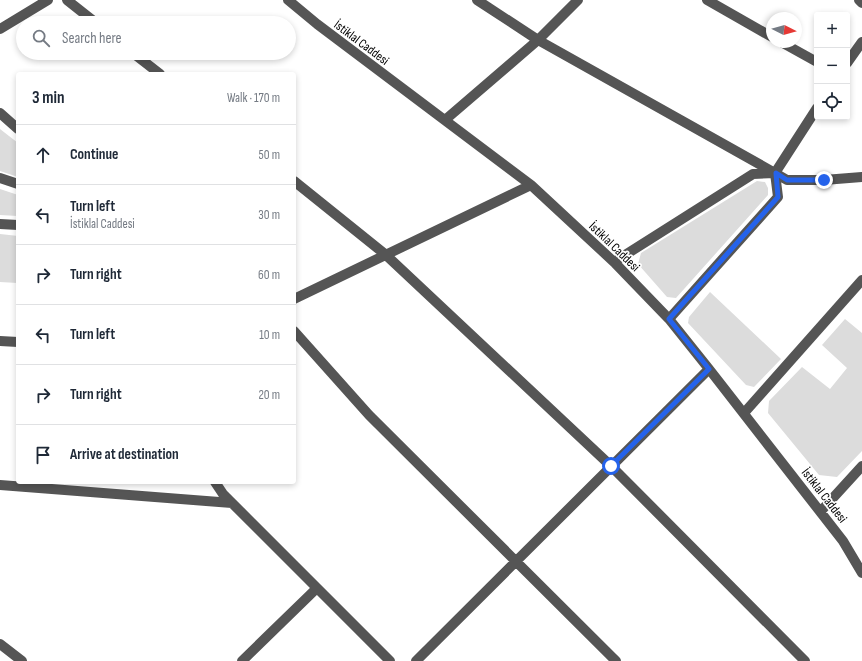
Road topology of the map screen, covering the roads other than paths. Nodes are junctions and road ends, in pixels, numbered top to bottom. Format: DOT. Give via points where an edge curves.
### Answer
graph roads {
  1 [pos="48,0"];
  2 [pos="67,0"];
  3 [pos="288,0"];
  4 [pos="477,0"];
  5 [pos="578,0"];
  6 [pos="707,0"];
  7 [pos="859,0"];
  8 [pos="862,3"];
  9 [pos="22,16"];
  10 [pos="87,16"];
  11 [pos="16,19"];
  12 [pos="0,29"];
  13 [pos="766,34"];
  14 [pos="538,40"];
  15 [pos="862,42"];
  16 [pos="792,48"];
  17 [pos="850,59"];
  18 [pos="143,60"];
  19 [pos="814,60"];
  20 [pos="158,72"];
  21 [pos="0,113"];
  22 [pos="814,113"];
  23 [pos="445,120"];
  24 [pos="16,127"];
  25 [pos="776,173"];
  26 [pos="862,177"];
  27 [pos="0,178"];
  28 [pos="16,183"];
  29 [pos="296,183"];
  30 [pos="531,184"];
  31 [pos="0,224"];
  32 [pos="16,225"];
  33 [pos="386,255"];
  34 [pos="614,262"];
  35 [pos="862,280"];
  36 [pos="296,298"];
  37 [pos="669,319"];
  38 [pos="296,333"];
  39 [pos="0,341"];
  40 [pos="16,342"];
  41 [pos="709,369"];
  42 [pos="744,413"];
  43 [pos="611,466"];
  44 [pos="862,466"];
  45 [pos="216,484"];
  46 [pos="0,485"];
  47 [pos="232,504"];
  48 [pos="821,511"];
  49 [pos="516,561"];
  50 [pos="862,573"];
  51 [pos="317,588"];
  52 [pos="0,644"];
  53 [pos="22,661"];
  54 [pos="242,661"];
  55 [pos="390,661"];
  56 [pos="416,661"];
  57 [pos="616,661"];
  58 [pos="805,661"];
  1 -- 9 [label="street"];
  2 -- 10 [label="street"];
  3 -- 23 [label="street, İstiklal Caddesi"];
  4 -- 14 [label="street"];
  5 -- 14 [label="street"];
  6 -- 13 [label="street"];
  7 -- 8 [label="street"];
  11 -- 12 [label="street"];
  14 -- 23 [label="street"];
  14 -- 25 [label="street"];
  15 -- 17 [label="street"];
  16 -- 19 [label="street"];
  18 -- 20 [label="street"];
  21 -- 24 [label="street"];
  22 -- 25 [label="street"];
  23 -- 30 [label="street, İstiklal Caddesi"];
  25 -- 26 [label="street" via="787,180"];
  25 -- 34 [label="street" via="753,174"];
  25 -- 37 [label="street" via="778,197"];
  27 -- 28 [label="street"];
  29 -- 33 [label="street"];
  30 -- 33 [label="street"];
  30 -- 34 [label="street, İstiklal Caddesi"];
  31 -- 32 [label="street"];
  33 -- 36 [label="street"];
  33 -- 43 [label="street"];
  34 -- 37 [label="street, İstiklal Caddesi"];
  35 -- 42 [label="street"];
  37 -- 41 [label="street, İstiklal Caddesi"];
  38 -- 49 [label="street" via="369,414"];
  39 -- 40 [label="street"];
  41 -- 42 [label="street, İstiklal Caddesi"];
  41 -- 43 [label="street"];
  42 -- 48 [label="street, İstiklal Caddesi"];
  43 -- 49 [label="street"];
  43 -- 58 [label="street"];
  44 -- 48 [label="street"];
  45 -- 47 [label="street"];
  46 -- 47 [label="street"];
  47 -- 51 [label="street"];
  48 -- 50 [label="street, İstiklal Caddesi"];
  49 -- 56 [label="street"];
  49 -- 57 [label="street"];
  51 -- 54 [label="street"];
  51 -- 55 [label="street"];
  52 -- 53 [label="street"];
}
